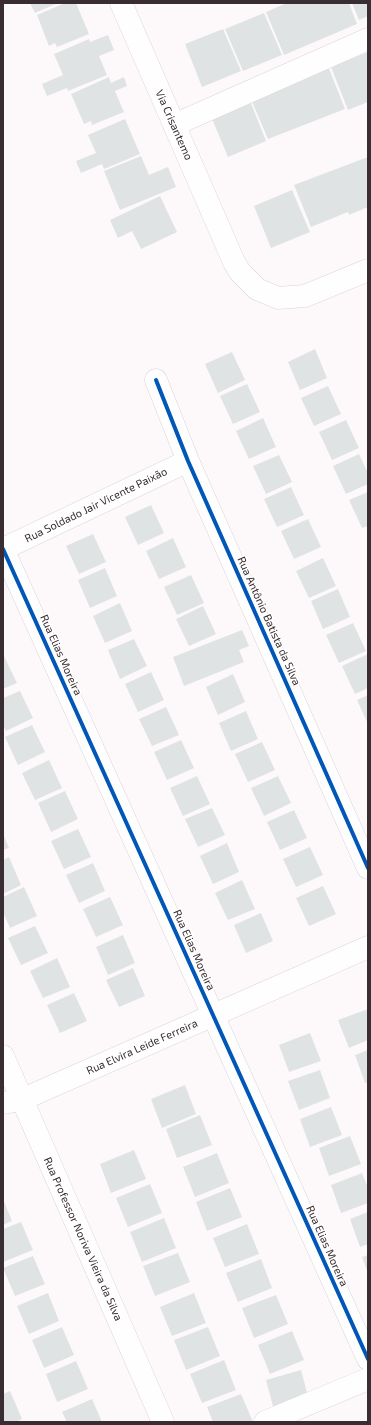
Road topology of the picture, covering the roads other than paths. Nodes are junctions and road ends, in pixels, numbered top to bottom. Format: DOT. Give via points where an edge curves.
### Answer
graph roads {
  1 [pos="121,3"];
  2 [pos="368,39"];
  3 [pos="174,125"];
  4 [pos="368,270"];
  5 [pos="156,380"];
  6 [pos="188,461"];
  7 [pos="3,549"];
  8 [pos="368,868"];
  9 [pos="368,947"];
  10 [pos="213,1015"];
  11 [pos="3,1056"];
  12 [pos="12,1102"];
  13 [pos="368,1359"];
  14 [pos="368,1379"];
  15 [pos="163,1422"];
  16 [pos="265,1422"];
  1 -- 3 [label="street, Via Crisantemo"];
  2 -- 3 [label="street"];
  3 -- 4 [label="street, Via Crisantemo" via="234,262 257,289 278,298 305,296"];
  5 -- 6 [label="street, Rua Antônio Batista da Silva"];
  6 -- 7 [label="street, Rua Soldado Jair Vicente Paixão"];
  6 -- 8 [label="street, Rua Antônio Batista da Silva"];
  7 -- 10 [label="street, Rua Elias Moreira"];
  9 -- 10 [label="street, Rua Elvira Leide Ferreira"];
  10 -- 12 [label="street, Rua Elvira Leide Ferreira"];
  10 -- 13 [label="street, Rua Elias Moreira"];
  11 -- 12 [label="street, Rua Professor Noriva Vieira da Silva"];
  12 -- 15 [label="street, Rua Professor Noriva Vieira da Silva"];
  14 -- 16 [label="street"];
}
